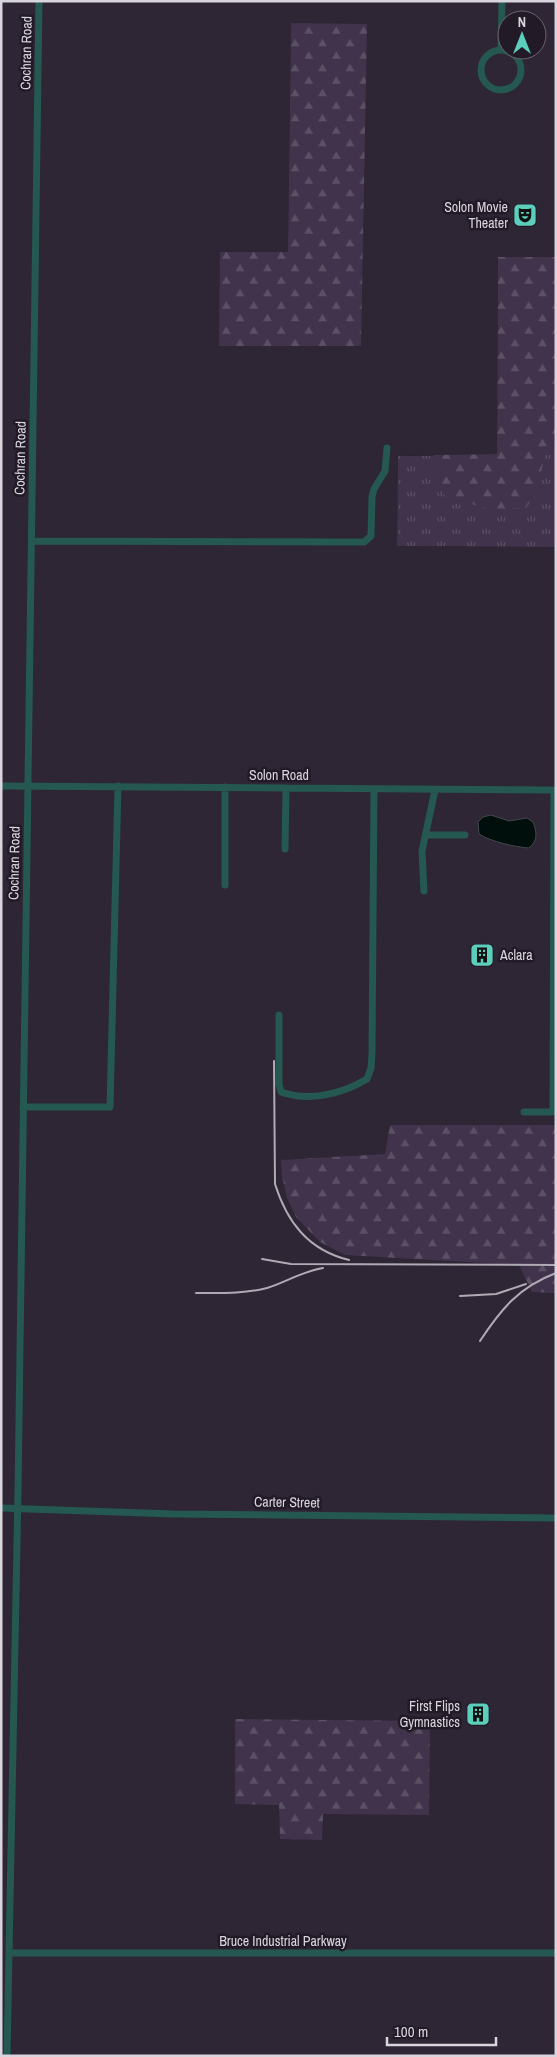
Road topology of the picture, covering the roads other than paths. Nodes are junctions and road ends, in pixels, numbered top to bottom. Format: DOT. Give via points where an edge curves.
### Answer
graph roads {
  1 [pos="39,1"];
  2 [pos="500,50"];
  3 [pos="387,448"];
  4 [pos="32,541"];
  5 [pos="1,786"];
  6 [pos="28,786"];
  7 [pos="118,786"];
  8 [pos="225,787"];
  9 [pos="286,788"];
  10 [pos="374,788"];
  11 [pos="435,790"];
  12 [pos="555,790"];
  13 [pos="427,835"];
  14 [pos="465,835"];
  15 [pos="285,849"];
  16 [pos="225,885"];
  17 [pos="424,891"];
  18 [pos="279,1015"];
  19 [pos="23,1107"];
  20 [pos="524,1112"];
  21 [pos="1,1508"];
  22 [pos="17,1508"];
  23 [pos="556,1518"];
  24 [pos="9,1953"];
  25 [pos="556,1954"];
  26 [pos="5,1997"];
  27 [pos="7,2056"];
  1 -- 4 [label="street, Cochran Road"];
  2 -- 2 [label="street" via="488,55 481,66 488,85 501,90 513,86 522,70 513,53"];
  3 -- 4 [label="street" via="384,471 372,497 371,536 364,542"];
  4 -- 6 [label="street, Cochran Road"];
  5 -- 6 [label="street, Solon Road"];
  6 -- 7 [label="street, Solon Road"];
  6 -- 19 [label="street, Cochran Road"];
  7 -- 8 [label="street, Solon Road"];
  7 -- 19 [label="street" via="110,1108"];
  8 -- 9 [label="street, Solon Road"];
  8 -- 16 [label="street"];
  9 -- 10 [label="street, Solon Road"];
  9 -- 15 [label="street"];
  10 -- 11 [label="street, Solon Road"];
  10 -- 18 [label="street" via="372,1054 367,1079 323,1096 281,1092"];
  11 -- 12 [label="street, Solon Road"];
  11 -- 13 [label="street"];
  12 -- 20 [label="street" via="553,1112"];
  13 -- 14 [label="street"];
  13 -- 17 [label="street" via="422,851"];
  19 -- 22 [label="street, Cochran Road"];
  21 -- 22 [label="street, Carter Street"];
  22 -- 23 [label="street, Carter Street" via="173,1514"];
  22 -- 24 [label="street, Cochran Road"];
  24 -- 25 [label="street, Bruce Industrial Parkway"];
  24 -- 26 [label="street, Cochran Road"];
  26 -- 27 [label="street, Cochran Road"];
}
